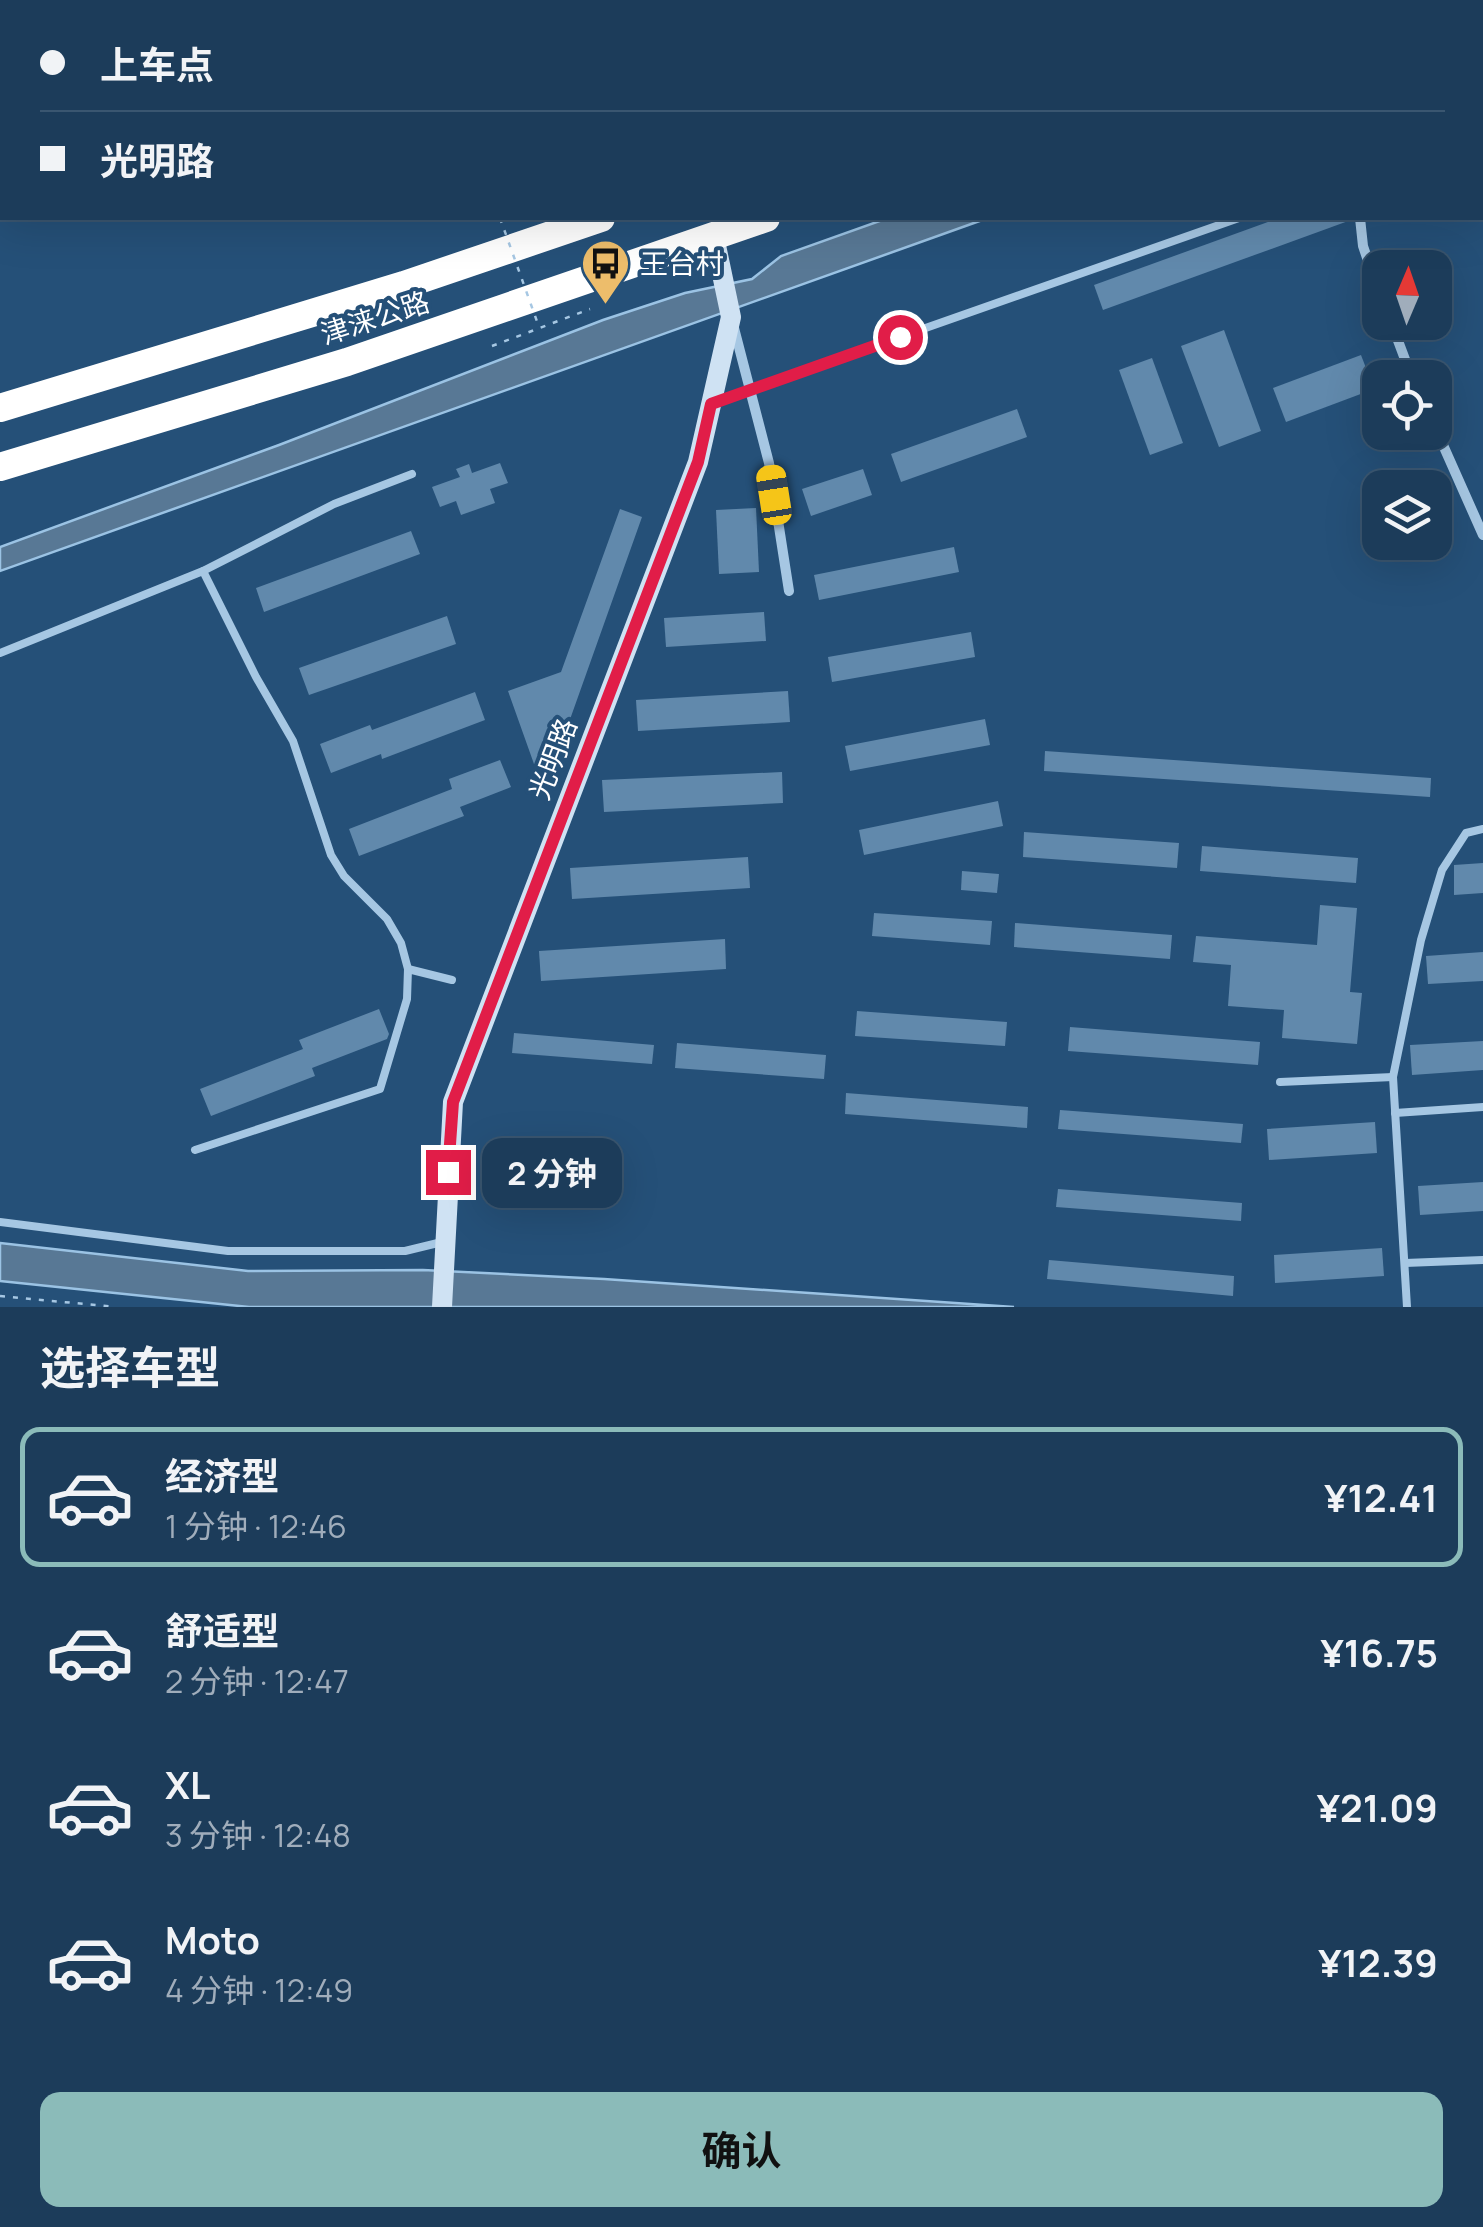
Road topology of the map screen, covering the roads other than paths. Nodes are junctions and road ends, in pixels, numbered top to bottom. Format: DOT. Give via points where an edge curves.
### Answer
graph roads {
  1 [pos="595,220"];
  2 [pos="760,220"];
  3 [pos="1233,220"];
  4 [pos="1360,220"];
  5 [pos="714,236"];
  6 [pos="1364,250"];
  7 [pos="731,317"];
  8 [pos="750,390"];
  9 [pos="711,404"];
  10 [pos="0,408"];
  11 [pos="1445,450"];
  12 [pos="0,466"];
  13 [pos="412,474"];
  14 [pos="1483,536"];
  15 [pos="202,571"];
  16 [pos="789,591"];
  17 [pos="0,653"];
  18 [pos="1483,829"];
  19 [pos="408,968"];
  20 [pos="452,980"];
  21 [pos="1393,1076"];
  22 [pos="1280,1082"];
  23 [pos="1483,1107"];
  24 [pos="1395,1113"];
  25 [pos="196,1150"];
  26 [pos="0,1222"];
  27 [pos="444,1249"];
  28 [pos="1483,1260"];
  29 [pos="1405,1263"];
  30 [pos="442,1307"];
  31 [pos="1407,1307"];
  1 -- 10 [label="highway, 津涞公路"];
  2 -- 5 [label="highway, 津涞公路"];
  3 -- 8 [label="lane"];
  4 -- 6 [label="street"];
  5 -- 7 [label="street, 光明路"];
  5 -- 12 [label="highway, 津涞公路" via="347,362"];
  7 -- 8 [label="street"];
  7 -- 9 [label="street, 光明路"];
  8 -- 9 [label="lane"];
  8 -- 16 [label="street"];
  9 -- 27 [label="street, 光明路" via="698,462 453,1102"];
  11 -- 14 [label="street"];
  13 -- 15 [label="lane" via="334,504"];
  15 -- 17 [label="lane"];
  15 -- 19 [label="lane" via="293,742 331,855 387,918"];
  18 -- 21 [label="lane" via="1466,833 1442,870"];
  19 -- 20 [label="lane"];
  19 -- 25 [label="lane" via="407,999 380,1088"];
  21 -- 22 [label="lane"];
  21 -- 24 [label="lane"];
  23 -- 24 [label="lane"];
  24 -- 29 [label="lane"];
  26 -- 27 [label="lane" via="228,1252"];
  27 -- 30 [label="street, 光明路"];
  28 -- 29 [label="lane"];
  29 -- 31 [label="lane"];
}
